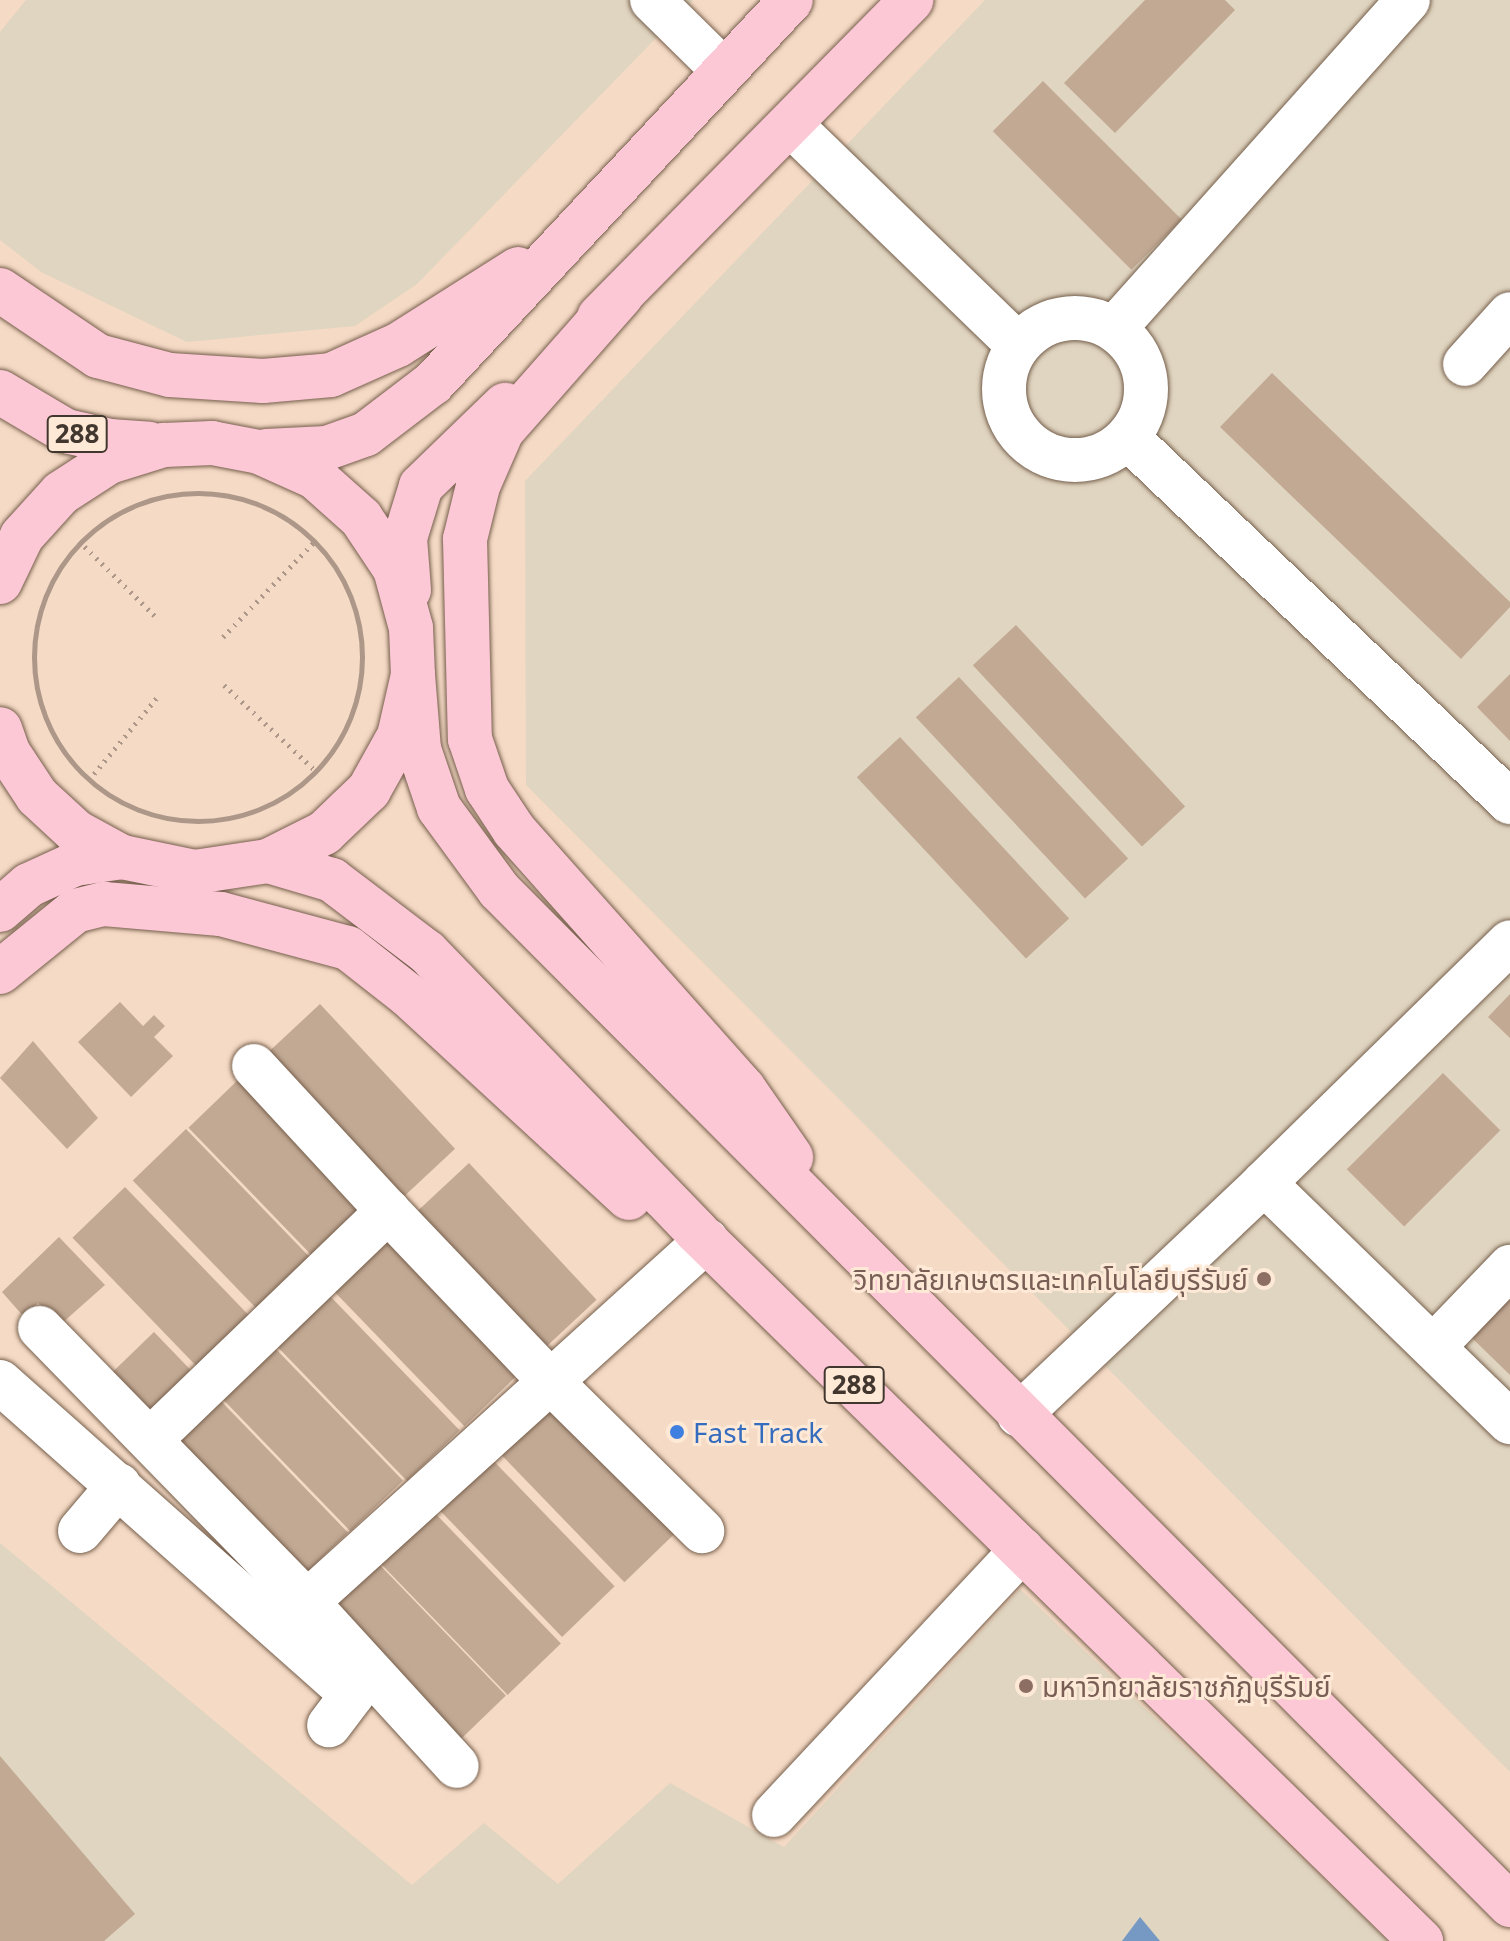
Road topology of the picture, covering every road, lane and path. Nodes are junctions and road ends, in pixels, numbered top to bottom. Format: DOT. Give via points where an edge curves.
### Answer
graph roads {
  1 [pos="652,0"];
  2 [pos="791,0"];
  3 [pos="912,0"];
  4 [pos="1408,0"];
  5 [pos="723,70"];
  6 [pos="791,125"];
  7 [pos="569,237"];
  8 [pos="0,290"];
  9 [pos="621,296"];
  10 [pos="1510,314"];
  11 [pos="1114,329"];
  12 [pos="1018,345"];
  13 [pos="1465,364"];
  14 [pos="0,392"];
  15 [pos="1128,438"];
  16 [pos="164,445"];
  17 [pos="259,452"];
  18 [pos="79,541"];
  19 [pos="315,541"];
  20 [pos="0,582"];
  21 [pos="157,618"];
  22 [pos="411,628"];
  23 [pos="223,637"];
  24 [pos="413,675"];
  25 [pos="224,685"];
  26 [pos="159,695"];
  27 [pos="0,729"];
  28 [pos="317,772"];
  29 [pos="89,780"];
  30 [pos="1510,802"];
  31 [pos="122,857"];
  32 [pos="268,861"];
  33 [pos="0,910"];
  34 [pos="1510,942"];
  35 [pos="0,972"];
  36 [pos="254,1066"];
  37 [pos="1264,1183"];
  38 [pos="388,1211"];
  39 [pos="702,1236"];
  40 [pos="860,1256"];
  41 [pos="1510,1267"];
  42 [pos="40,1328"];
  43 [pos="1434,1346"];
  44 [pos="550,1381"];
  45 [pos="0,1382"];
  46 [pos="1019,1415"];
  47 [pos="1510,1422"];
  48 [pos="151,1439"];
  49 [pos="119,1485"];
  50 [pos="80,1531"];
  51 [pos="702,1531"];
  52 [pos="1022,1550"];
  53 [pos="307,1602"];
  54 [pos="329,1725"];
  55 [pos="457,1766"];
  56 [pos="774,1815"];
  57 [pos="1510,1905"];
  58 [pos="1421,1941"];
  1 -- 5 [label="street"];
  2 -- 5 [label="main road"];
  3 -- 6 [label="main road"];
  4 -- 11 [label="street"];
  5 -- 7 [label="main road"];
  6 -- 9 [label="main road"];
  6 -- 12 [label="street"];
  7 -- 8 [label="main road" via="398,345 331,375 263,381 170,375 98,356"];
  7 -- 17 [label="main road" via="433,383 366,434 327,448"];
  9 -- 22 [label="main road" via="421,486 405,538"];
  9 -- 40 [label="main road" via="502,431 478,486 465,539 470,739 487,789 514,830 744,1089"];
  10 -- 13 [label="street"];
  11 -- 12 [label="street" via="1078,317 1054,320"];
  11 -- 15 [label="street" via="1133,347 1145,371 1143,415"];
  12 -- 15 [label="street" via="1007,366 1004,389 1007,412 1022,438 1041,453 1089,460"];
  14 -- 16 [label="main road, 288" via="66,431"];
  15 -- 30 [label="street"];
  16 -- 17 [label="main road" via="212,443"];
  16 -- 20 [label="main road" via="109,462 61,493 22,536"];
  17 -- 22 [label="main road" via="315,477 361,518 395,569"];
  18 -- 19 [label="path" via="121,510 171,494 223,494 273,510"];
  18 -- 21 [label="path"];
  18 -- 29 [label="path" via="49,585 34,636 36,689 55,738"];
  19 -- 23 [label="path"];
  19 -- 28 [label="path" via="341,575 352,601 363,656 358,699"];
  22 -- 24 [label="main road"];
  24 -- 32 [label="main road" via="399,736 369,790 324,833"];
  24 -- 40 [label="main road" via="419,749 439,808 499,890"];
  25 -- 28 [label="path"];
  26 -- 29 [label="path"];
  27 -- 31 [label="main road" via="8,752 37,796 76,832"];
  28 -- 29 [label="path" via="277,802 229,819 192,821 131,807"];
  31 -- 32 [label="main road" via="195,872"];
  31 -- 33 [label="main road" via="75,864 29,885"];
  32 -- 39 [label="main road, 288" via="332,880 427,952"];
  34 -- 37 [label="street"];
  35 -- 39 [label="main road" via="75,911 104,904 221,914 348,948 408,995 623,1195"];
  36 -- 38 [label="street"];
  37 -- 43 [label="street"];
  37 -- 46 [label="street"];
  38 -- 44 [label="street"];
  38 -- 48 [label="street"];
  39 -- 44 [label="street"];
  39 -- 52 [label="main road, 288"];
  40 -- 46 [label="main road"];
  41 -- 43 [label="street"];
  42 -- 48 [label="street"];
  43 -- 47 [label="street"];
  44 -- 51 [label="street"];
  44 -- 53 [label="street"];
  45 -- 49 [label="street"];
  46 -- 57 [label="main road"];
  48 -- 53 [label="street"];
  49 -- 50 [label="street"];
  49 -- 54 [label="street" via="352,1695"];
  52 -- 56 [label="street"];
  52 -- 58 [label="main road, 288"];
  53 -- 55 [label="street"];
}
